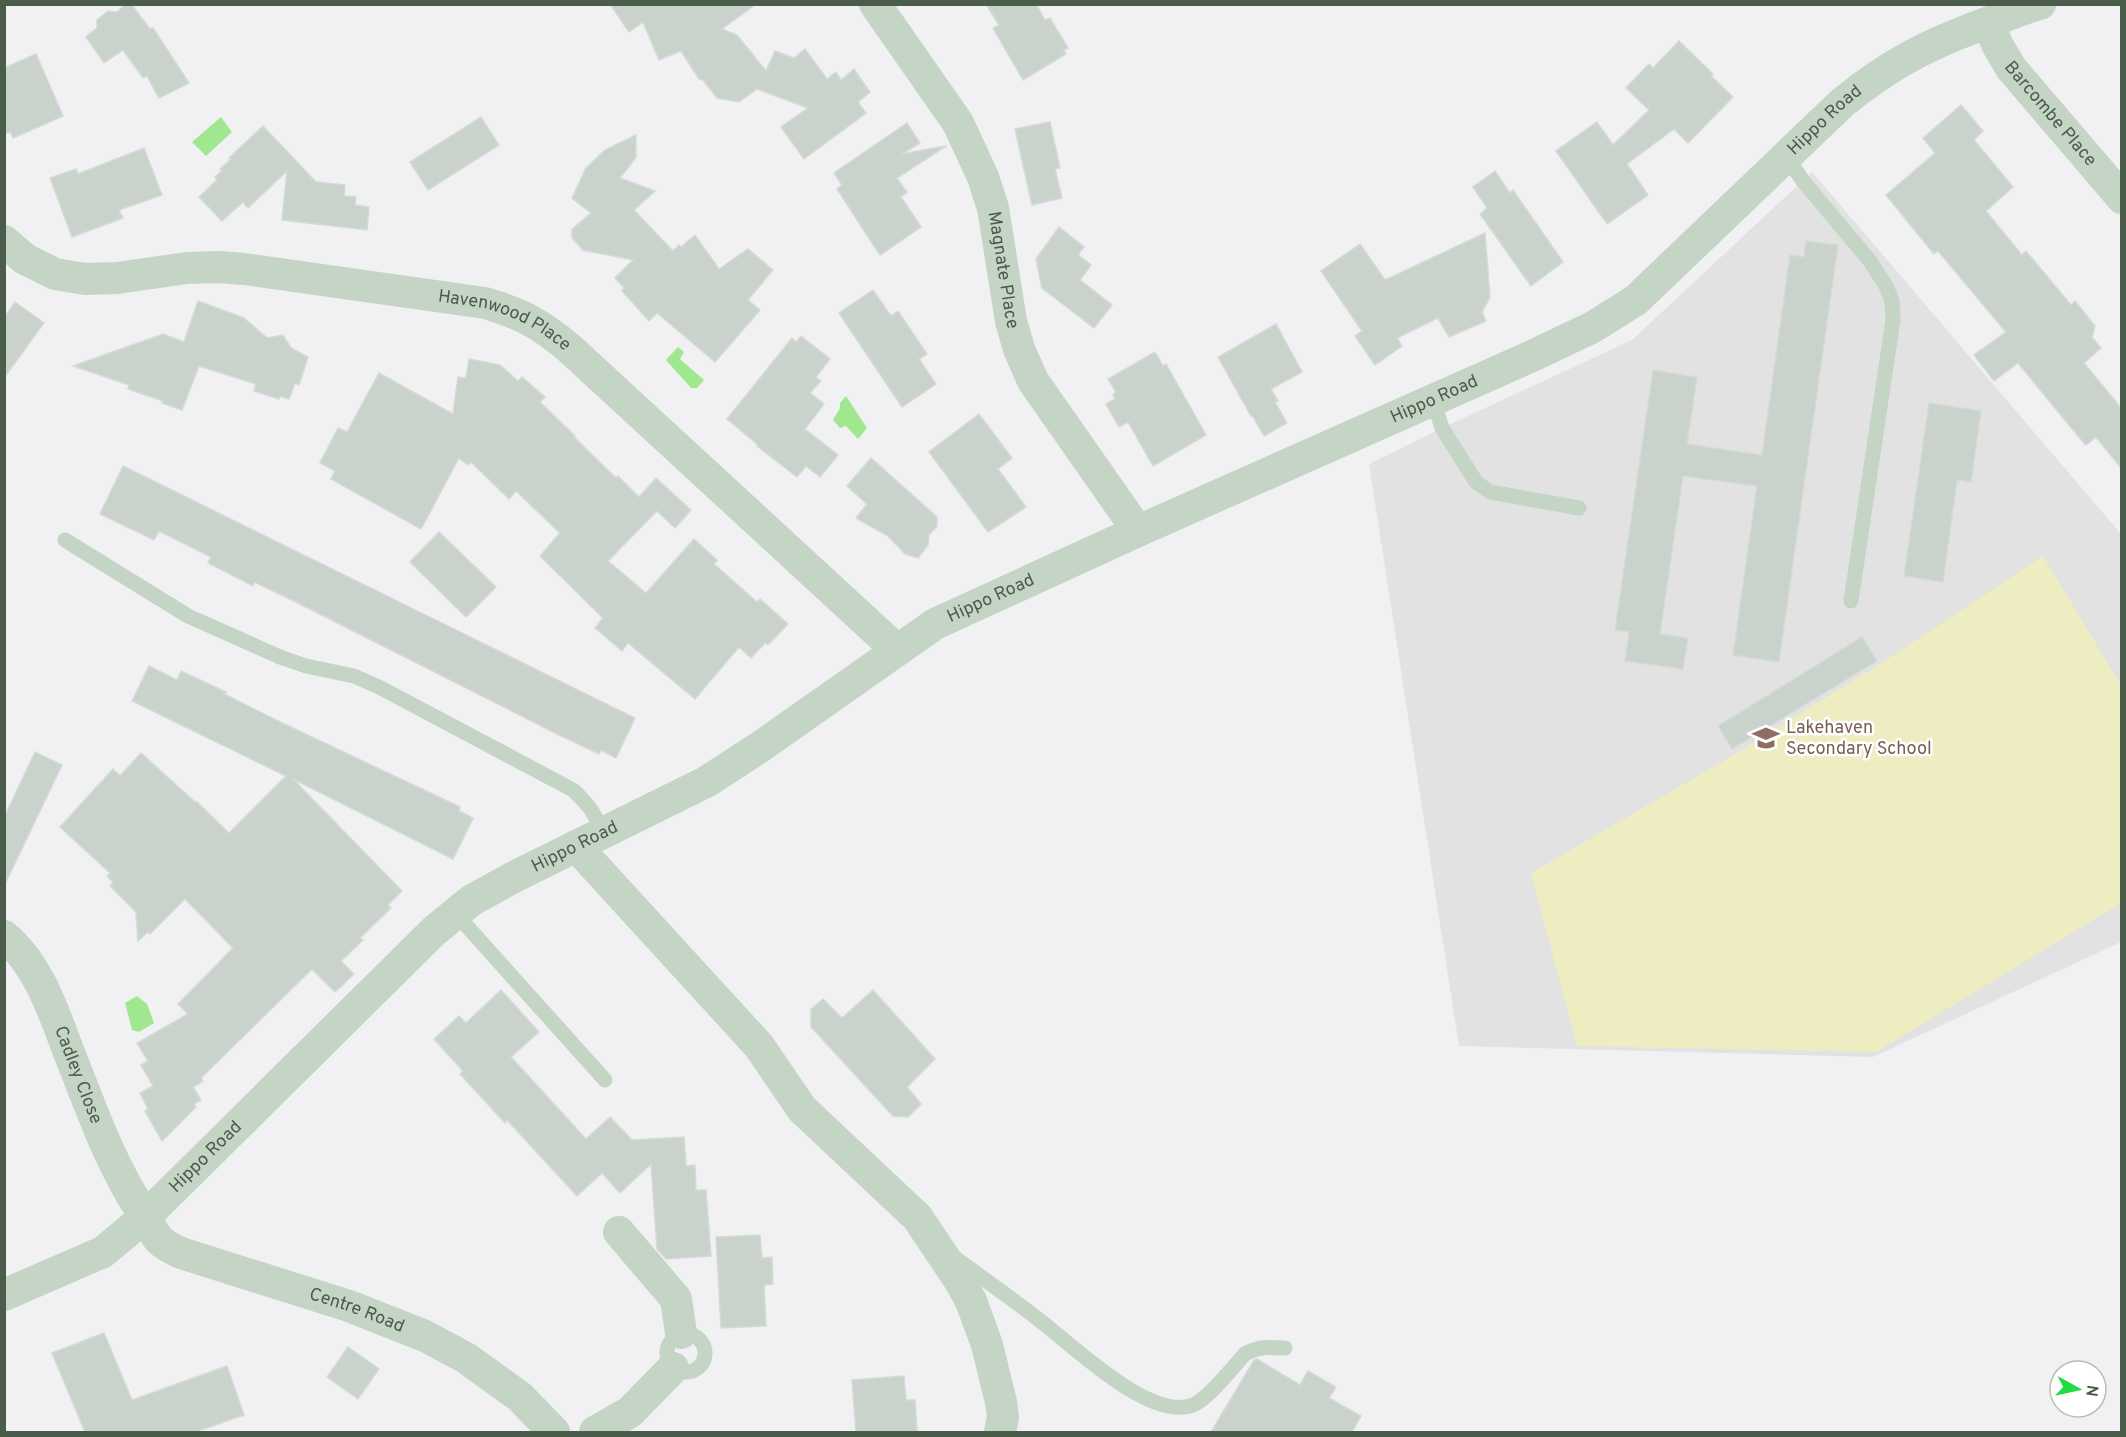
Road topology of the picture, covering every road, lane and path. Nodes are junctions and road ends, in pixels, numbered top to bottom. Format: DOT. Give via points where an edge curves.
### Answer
graph roads {
  1 [pos="875,4"];
  2 [pos="2036,5"];
  3 [pos="1988,22"];
  4 [pos="1786,156"];
  5 [pos="2121,198"];
  6 [pos="4,241"];
  7 [pos="1433,400"];
  8 [pos="1579,508"];
  9 [pos="1138,531"];
  10 [pos="65,540"];
  11 [pos="1851,601"];
  12 [pos="897,650"];
  13 [pos="589,840"];
  14 [pos="456,914"];
  15 [pos="4,936"];
  16 [pos="605,1080"];
  17 [pos="145,1217"];
  18 [pos="619,1232"];
  19 [pos="933,1241"];
  20 [pos="4,1295"];
  21 [pos="681,1334"];
  22 [pos="1285,1348"];
  23 [pos="673,1368"];
  24 [pos="554,1432"];
  25 [pos="595,1432"];
  26 [pos="1000,1432"];
  1 -- 9 [label="street, Magnate Place" via="958,123 975,158 993,208 1011,321 1033,381"];
  2 -- 3 [label="street, Hippo Road"];
  3 -- 4 [label="street, Hippo Road" via="1917,51 1871,80"];
  3 -- 5 [label="street, Barcombe Place" via="2011,68"];
  4 -- 7 [label="street, Hippo Road" via="1636,300 1593,327"];
  4 -- 11 [label="lane" via="1870,261 1892,301 1891,331"];
  6 -- 12 [label="street, Havenwood Place" via="25,259 55,274 85,279 187,268 244,269 485,303 513,311 569,348"];
  7 -- 8 [label="lane" via="1442,428 1476,482 1490,492"];
  7 -- 9 [label="street, Hippo Road"];
  9 -- 12 [label="street, Hippo Road" via="935,624"];
  10 -- 13 [label="lane" via="188,616 280,657 354,676 573,790 596,815"];
  12 -- 13 [label="street, Hippo Road" via="706,782"];
  13 -- 14 [label="street, Hippo Road" via="472,900"];
  13 -- 19 [label="street" via="759,1046 802,1108 917,1217"];
  14 -- 16 [label="lane"];
  14 -- 17 [label="street, Hippo Road" via="434,931"];
  15 -- 17 [label="street, Cadley Close" via="21,953 48,997 113,1163"];
  17 -- 20 [label="street, Hippo Road" via="103,1252"];
  17 -- 24 [label="street, Centre Road" via="155,1237 181,1253 349,1306 425,1336 466,1358 520,1397"];
  18 -- 21 [label="street" via="676,1299"];
  19 -- 22 [label="lane" via="1116,1381 1162,1405 1192,1405 1202,1400 1245,1354 1267,1347"];
  19 -- 26 [label="street" via="966,1291 987,1345 1001,1402"];
  21 -- 23 [label="lane" via="666,1348"];
  21 -- 23 [label="lane" via="696,1335 701,1340 704,1361 693,1371"];
  23 -- 25 [label="street" via="630,1412"];
}
